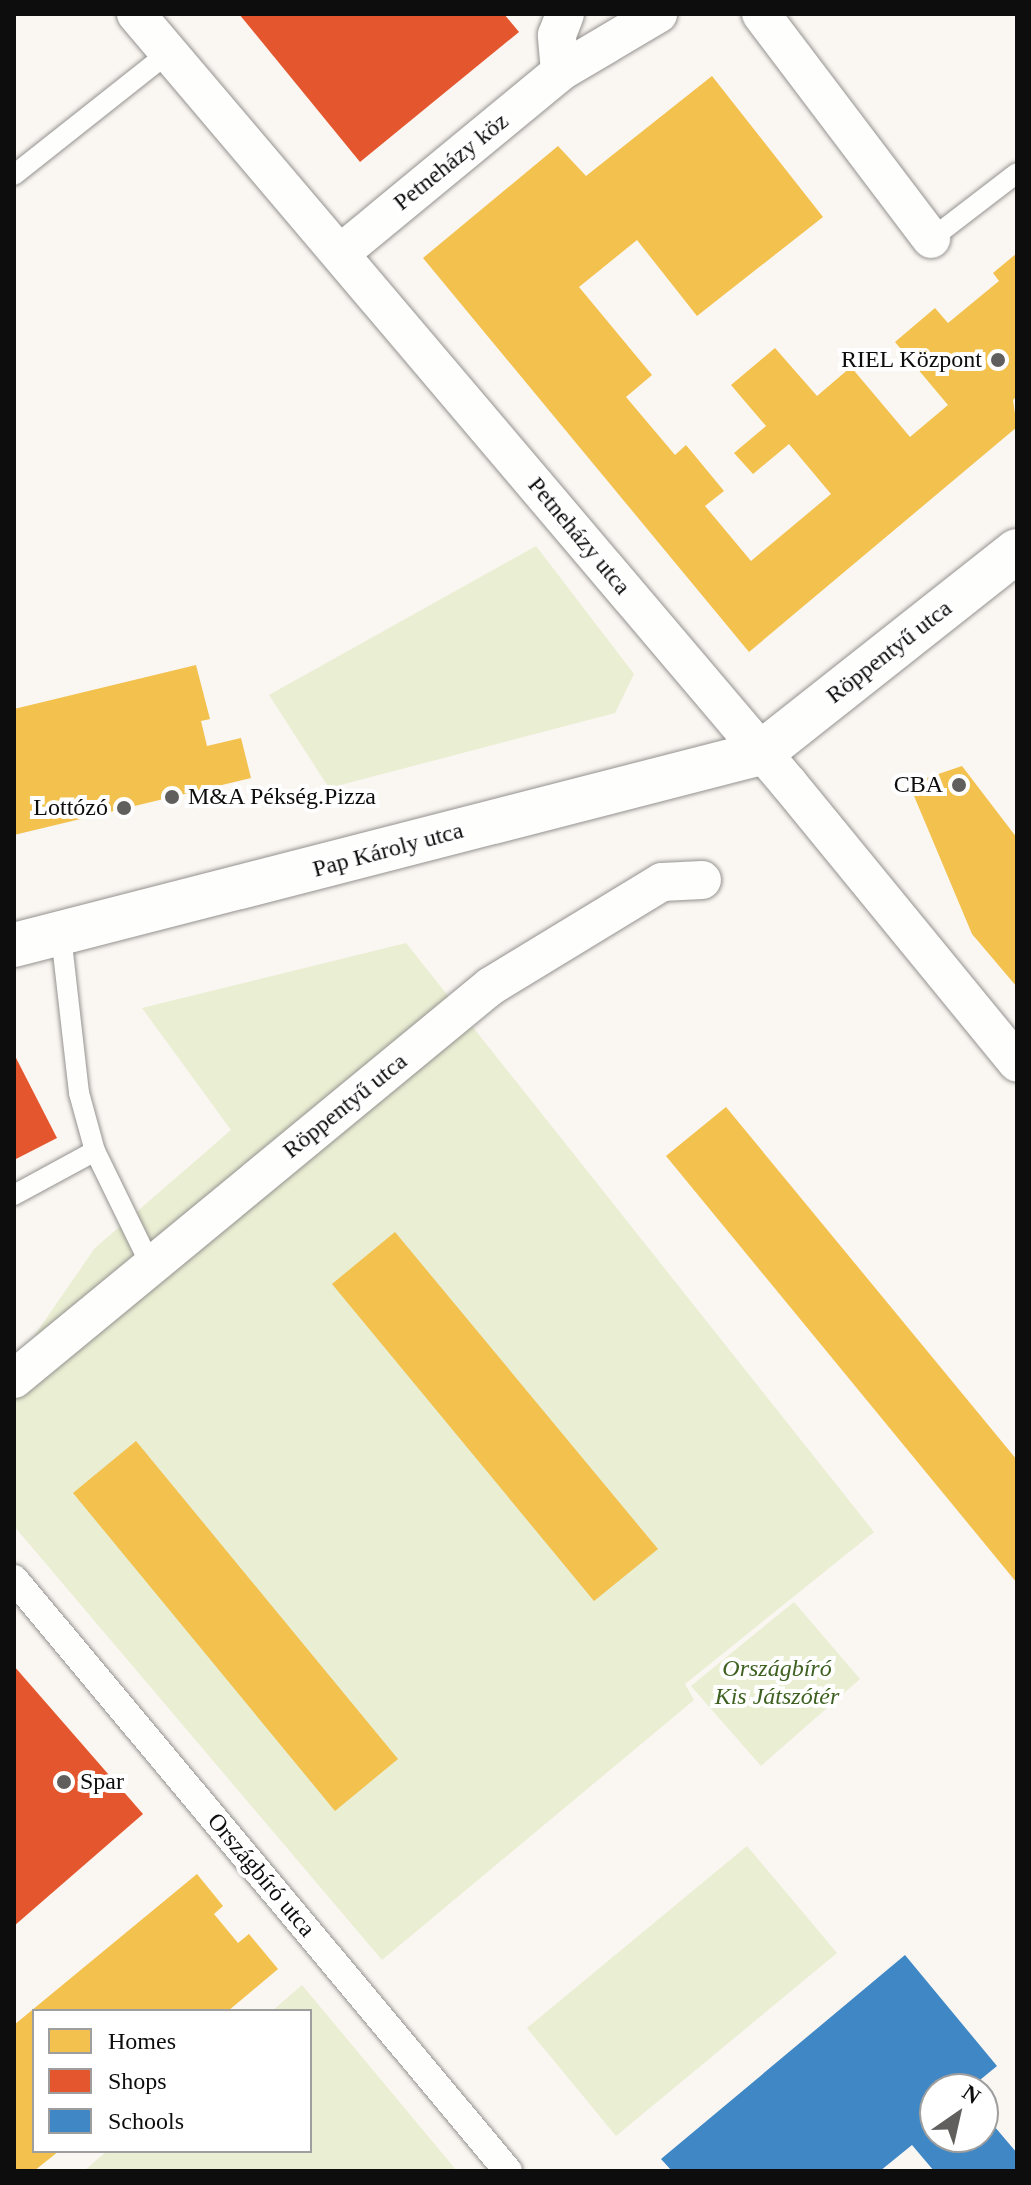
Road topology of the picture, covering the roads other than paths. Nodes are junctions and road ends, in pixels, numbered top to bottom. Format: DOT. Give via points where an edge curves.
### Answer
graph roads {
  1 [pos="136,14"];
  2 [pos="565,14"];
  3 [pos="658,14"];
  4 [pos="761,14"];
  5 [pos="168,53"];
  6 [pos="560,72"];
  7 [pos="1017,173"];
  8 [pos="14,175"];
  9 [pos="931,239"];
  10 [pos="342,252"];
  11 [pos="1017,551"];
  12 [pos="761,753"];
  13 [pos="702,880"];
  14 [pos="61,935"];
  15 [pos="14,945"];
  16 [pos="1017,1063"];
  17 [pos="95,1151"];
  18 [pos="14,1195"];
  19 [pos="151,1266"];
  20 [pos="14,1379"];
  21 [pos="14,1579"];
  22 [pos="508,2171"];
  1 -- 5 [label="street, Petneházy utca"];
  2 -- 6 [label="street" via="557,35"];
  3 -- 6 [label="street, Petneházy köz"];
  4 -- 9 [label="street"];
  5 -- 8 [label="lane"];
  5 -- 10 [label="street, Petneházy utca"];
  6 -- 10 [label="street, Petneházy köz"];
  7 -- 9 [label="lane"];
  10 -- 12 [label="street, Petneházy utca"];
  11 -- 12 [label="street, Röppentyű utca"];
  12 -- 14 [label="street, Pap Károly utca"];
  12 -- 16 [label="street, Petneházy utca"];
  13 -- 19 [label="street, Röppentyű utca" via="662,882 491,986"];
  14 -- 15 [label="street, Pap Károly utca"];
  14 -- 17 [label="lane" via="79,1093"];
  17 -- 18 [label="lane"];
  17 -- 19 [label="lane"];
  19 -- 20 [label="street, Röppentyű utca"];
  21 -- 22 [label="street, Országbíró utca"];
}
